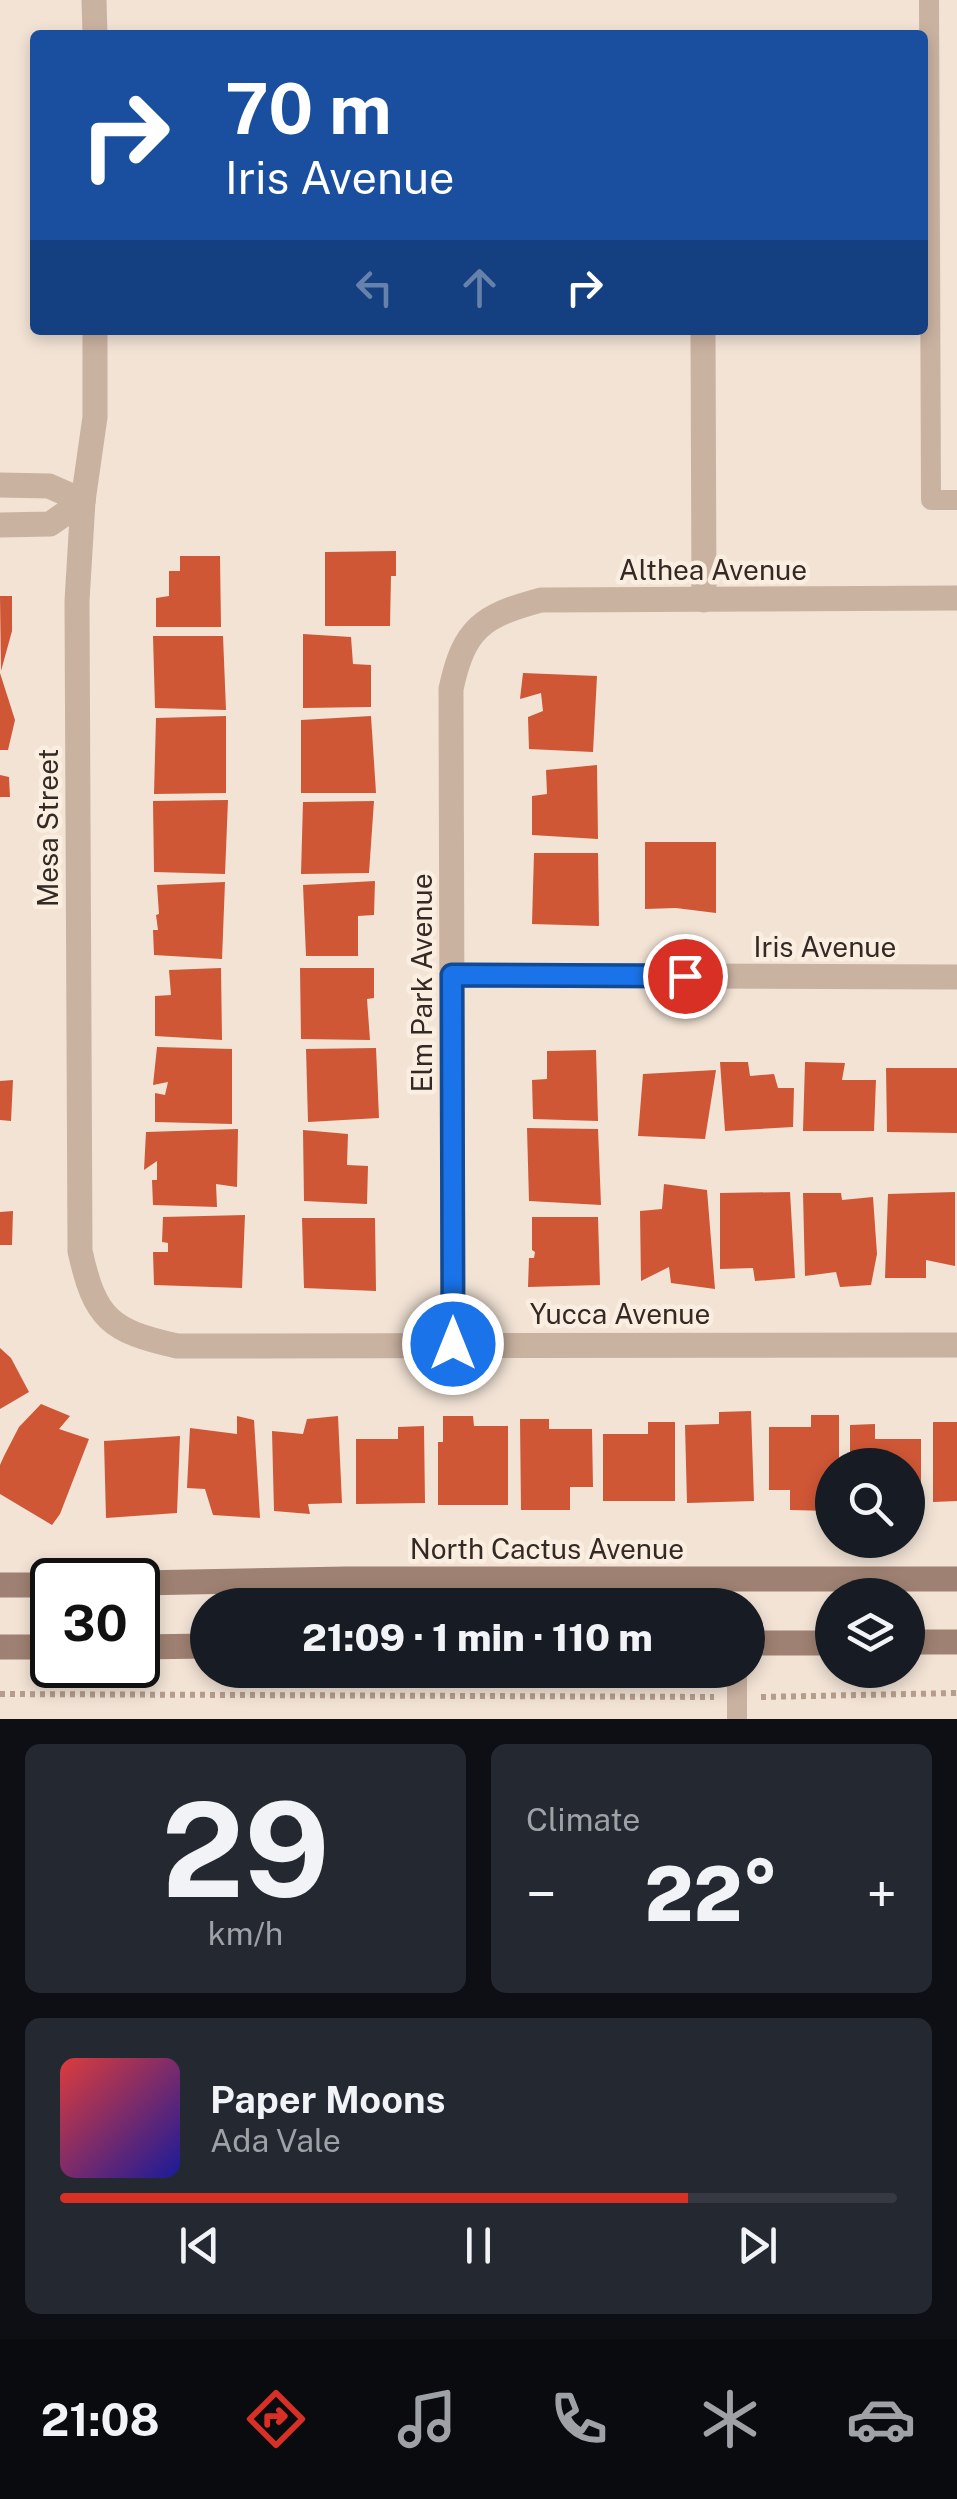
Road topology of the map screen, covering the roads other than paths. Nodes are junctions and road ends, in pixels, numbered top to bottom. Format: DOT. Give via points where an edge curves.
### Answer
graph roads {
  1 [pos="94,0"];
  2 [pos="929,0"];
  3 [pos="94,30"];
  4 [pos="95,335"];
  5 [pos="702,335"];
  6 [pos="0,486"];
  7 [pos="957,500"];
  8 [pos="83,502"];
  9 [pos="0,525"];
  10 [pos="957,598"];
  11 [pos="704,600"];
  12 [pos="475,628"];
  13 [pos="452,975"];
  14 [pos="957,977"];
  15 [pos="108,1320"];
  16 [pos="453,1344"];
  17 [pos="957,1344"];
  18 [pos="957,1578"];
  19 [pos="160,1583"];
  20 [pos="30,1585"];
  21 [pos="0,1586"];
  22 [pos="925,1642"];
  23 [pos="957,1642"];
  24 [pos="815,1643"];
  25 [pos="765,1644"];
  26 [pos="190,1646"];
  27 [pos="30,1647"];
  28 [pos="160,1647"];
  29 [pos="0,1648"];
  30 [pos="737,1688"];
  31 [pos="737,1719"];
  1 -- 3 [label="street"];
  2 -- 7 [label="lane" via="932,500"];
  4 -- 8 [label="street, Mesa Street" via="96,417"];
  5 -- 11 [label="street"];
  6 -- 8 [label="street" via="49,486"];
  8 -- 9 [label="street" via="50,524"];
  8 -- 15 [label="street, Mesa Street" via="77,601 80,1251 88,1289"];
  10 -- 11 [label="street, Althea Avenue"];
  11 -- 12 [label="street, Althea Avenue" via="541,600"];
  12 -- 13 [label="street, Elm Park Avenue" via="458,656 451,689"];
  13 -- 14 [label="street, Iris Avenue"];
  13 -- 16 [label="street, Elm Park Avenue"];
  15 -- 16 [label="street, Yucca Avenue" via="140,1338 177,1346"];
  16 -- 17 [label="street, Yucca Avenue"];
  18 -- 19 [label="main road, North Cactus Avenue"];
  20 -- 21 [label="main road"];
  22 -- 23 [label="main road"];
  24 -- 25 [label="main road"];
  26 -- 28 [label="main road"];
  27 -- 29 [label="main road"];
  30 -- 31 [label="lane"];
}
